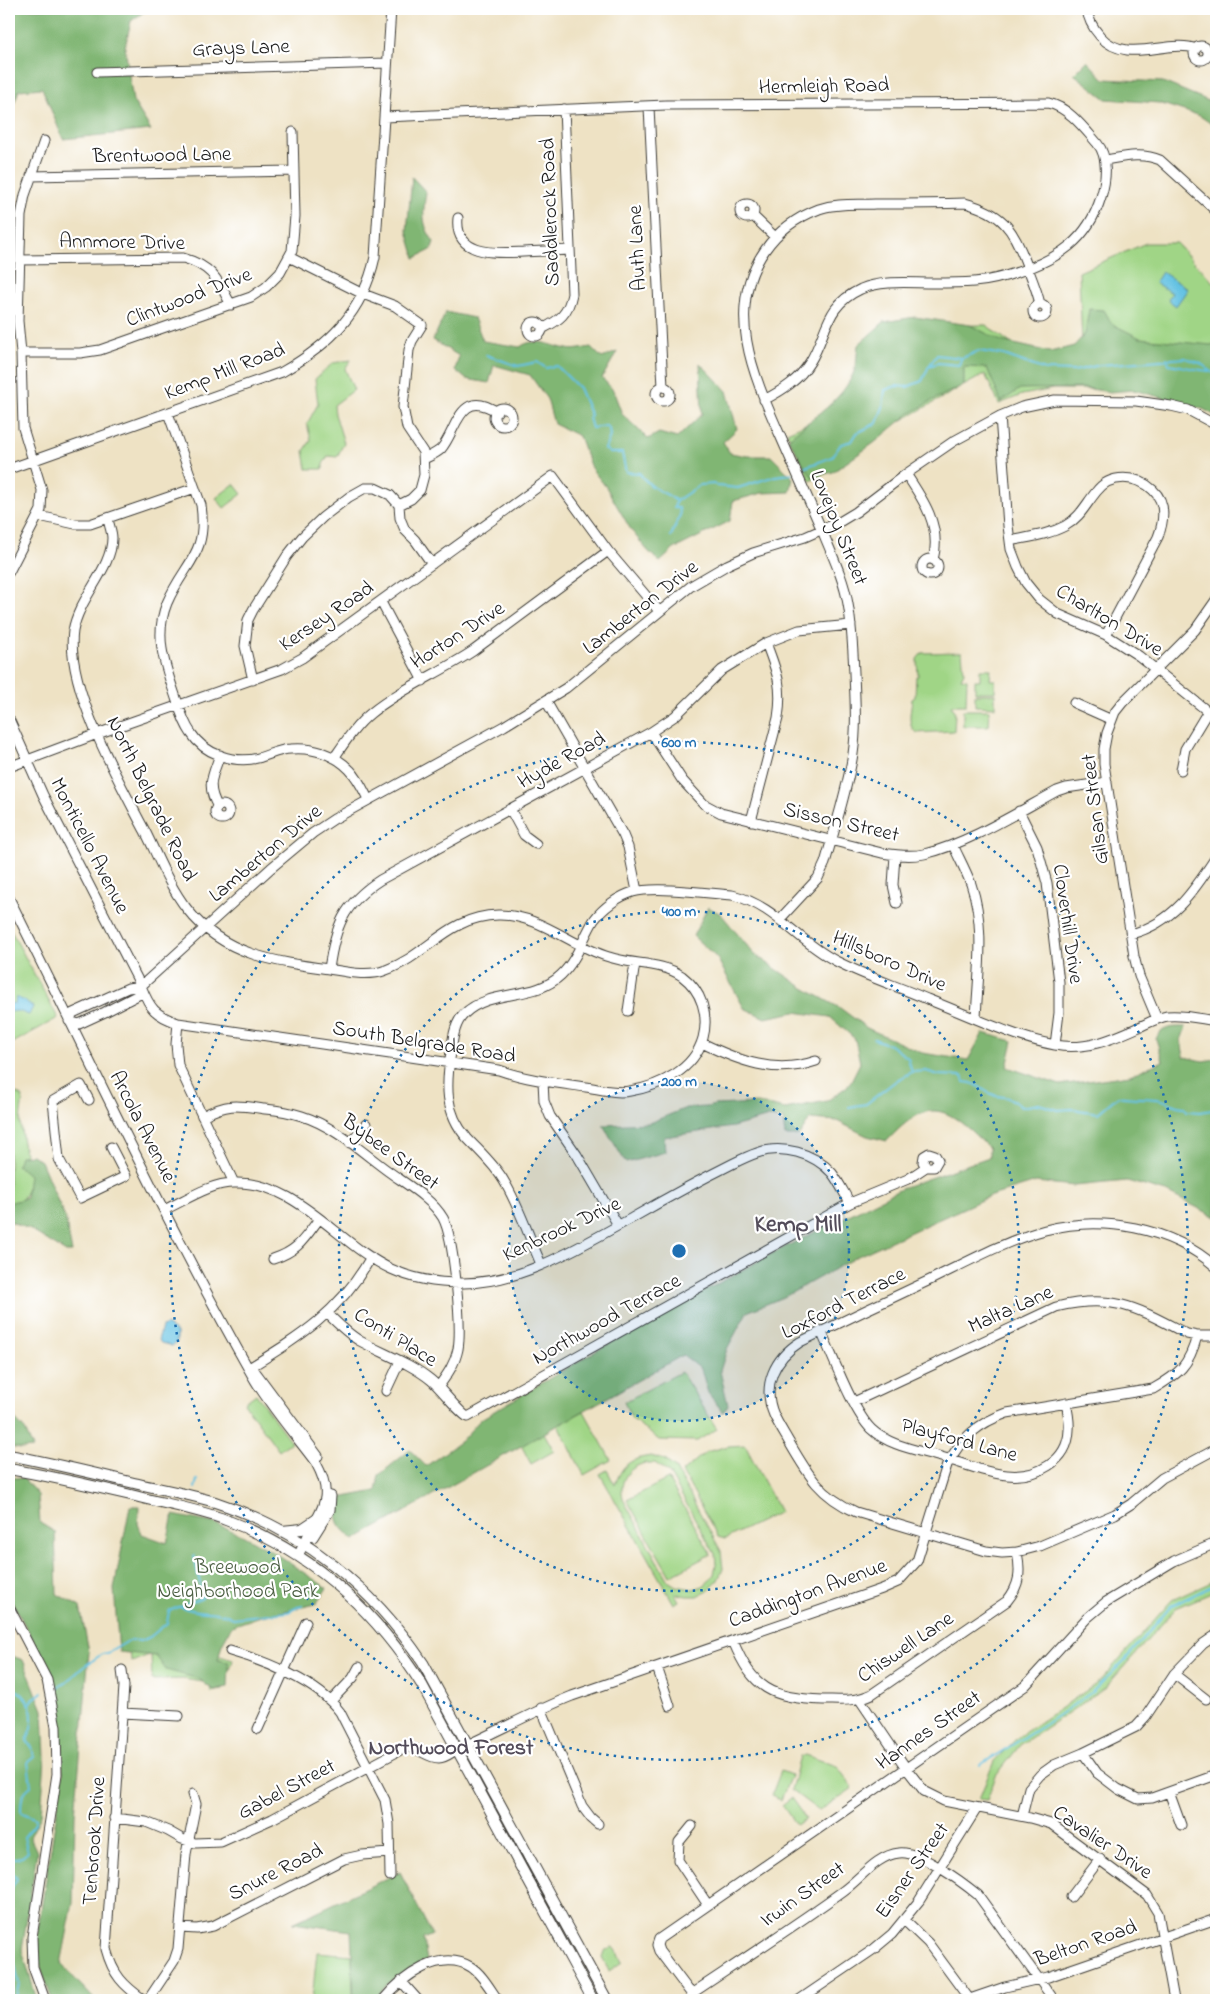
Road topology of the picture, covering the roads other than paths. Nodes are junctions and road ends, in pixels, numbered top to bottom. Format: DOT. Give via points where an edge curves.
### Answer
graph roads {
  1 [pos="1087,9"];
  2 [pos="389,12"];
  3 [pos="1196,49"];
  4 [pos="387,63"];
  5 [pos="97,72"];
  6 [pos="649,107"];
  7 [pos="564,110"];
  8 [pos="384,117"];
  9 [pos="293,132"];
  10 [pos="44,141"];
  11 [pos="1105,160"];
  12 [pos="294,171"];
  13 [pos="31,176"];
  14 [pos="1216,211"];
  15 [pos="753,216"];
  16 [pos="458,218"];
  17 [pos="775,237"];
  18 [pos="570,250"];
  19 [pos="289,257"];
  20 [pos="20,260"];
  21 [pos="1028,269"];
  22 [pos="363,294"];
  23 [pos="1040,304"];
  24 [pos="230,305"];
  25 [pos="542,329"];
  26 [pos="21,353"];
  27 [pos="663,387"];
  28 [pos="764,400"];
  29 [pos="168,412"];
  30 [pos="496,412"];
  31 [pos="1000,416"];
  32 [pos="1216,425"];
  33 [pos="424,459"];
  34 [pos="33,460"];
  35 [pos="9,469"];
  36 [pos="906,474"];
  37 [pos="195,488"];
  38 [pos="399,504"];
  39 [pos="39,516"];
  40 [pos="108,519"];
  41 [pos="822,529"];
  42 [pos="1010,541"];
  43 [pos="608,551"];
  44 [pos="933,560"];
  45 [pos="432,564"];
  46 [pos="9,572"];
  47 [pos="1216,600"];
  48 [pos="381,602"];
  49 [pos="659,611"];
  50 [pos="851,625"];
  51 [pos="1106,635"];
  52 [pos="766,643"];
  53 [pos="1156,669"];
  54 [pos="253,680"];
  55 [pos="423,681"];
  56 [pos="546,701"];
  57 [pos="1074,703"];
  58 [pos="178,706"];
  59 [pos="1208,710"];
  60 [pos="1216,718"];
  61 [pos="9,719"];
  62 [pos="1112,720"];
  63 [pos="651,732"];
  64 [pos="97,734"];
  65 [pos="220,755"];
  66 [pos="334,758"];
  67 [pos="26,760"];
  68 [pos="9,767"];
  69 [pos="584,770"];
  70 [pos="1181,770"];
  71 [pos="1107,782"];
  72 [pos="368,799"];
  73 [pos="218,807"];
  74 [pos="510,809"];
  75 [pos="1019,811"];
  76 [pos="751,821"];
  77 [pos="832,841"];
  78 [pos="536,844"];
  79 [pos="953,845"];
  80 [pos="895,855"];
  81 [pos="1216,857"];
  82 [pos="637,891"];
  83 [pos="9,898"];
  84 [pos="897,903"];
  85 [pos="780,919"];
  86 [pos="206,928"];
  87 [pos="1131,934"];
  88 [pos="582,945"];
  89 [pos="635,963"];
  90 [pos="329,969"];
  91 [pos="141,986"];
  92 [pos="628,1011"];
  93 [pos="976,1018"];
  94 [pos="1157,1019"];
  95 [pos="69,1021"];
  96 [pos="1216,1021"];
  97 [pos="178,1023"];
  98 [pos="702,1044"];
  99 [pos="1055,1045"];
  100 [pos="816,1060"];
  101 [pos="449,1064"];
  102 [pos="543,1080"];
  103 [pos="89,1100"];
  104 [pos="202,1116"];
  105 [pos="366,1124"];
  106 [pos="350,1143"];
  107 [pos="112,1147"];
  108 [pos="926,1167"];
  109 [pos="143,1168"];
  110 [pos="126,1176"];
  111 [pos="234,1182"];
  112 [pos="850,1203"];
  113 [pos="164,1210"];
  114 [pos="319,1219"];
  115 [pos="618,1225"];
  116 [pos="371,1257"];
  117 [pos="273,1260"];
  118 [pos="541,1264"];
  119 [pos="1216,1267"];
  120 [pos="455,1283"];
  121 [pos="328,1314"];
  122 [pos="821,1331"];
  123 [pos="1197,1336"];
  124 [pos="1216,1336"];
  125 [pos="400,1361"];
  126 [pos="249,1368"];
  127 [pos="438,1386"];
  128 [pos="386,1391"];
  129 [pos="854,1402"];
  130 [pos="1066,1403"];
  131 [pos="463,1416"];
  132 [pos="1216,1449"];
  133 [pos="9,1455"];
  134 [pos="949,1459"];
  135 [pos="9,1468"];
  136 [pos="317,1519"];
  137 [pos="281,1531"];
  138 [pos="926,1534"];
  139 [pos="1216,1543"];
  140 [pos="305,1544"];
  141 [pos="1017,1552"];
  142 [pos="298,1555"];
  143 [pos="339,1586"];
  144 [pos="9,1607"];
  145 [pos="306,1622"];
  146 [pos="393,1622"];
  147 [pos="1216,1634"];
  148 [pos="406,1637"];
  149 [pos="734,1641"];
  150 [pos="230,1651"];
  151 [pos="359,1667"];
  152 [pos="657,1667"];
  153 [pos="122,1670"];
  154 [pos="284,1672"];
  155 [pos="1174,1674"];
  156 [pos="422,1685"];
  157 [pos="1206,1699"];
  158 [pos="332,1700"];
  159 [pos="860,1700"];
  160 [pos="670,1706"];
  161 [pos="541,1708"];
  162 [pos="122,1712"];
  163 [pos="179,1716"];
  164 [pos="258,1729"];
  165 [pos="470,1746"];
  166 [pos="457,1750"];
  167 [pos="1083,1753"];
  168 [pos="368,1767"];
  169 [pos="906,1768"];
  170 [pos="1216,1775"];
  171 [pos="1169,1792"];
  172 [pos="193,1794"];
  173 [pos="977,1808"];
  174 [pos="1022,1816"];
  175 [pos="114,1818"];
  176 [pos="598,1824"];
  177 [pos="1181,1825"];
  178 [pos="692,1826"];
  179 [pos="189,1841"];
  180 [pos="390,1853"];
  181 [pos="1100,1859"];
  182 [pos="939,1869"];
  183 [pos="390,1876"];
  184 [pos="542,1880"];
  185 [pos="530,1886"];
  186 [pos="1071,1897"];
  187 [pos="708,1905"];
  188 [pos="904,1920"];
  189 [pos="1216,1920"];
  190 [pos="180,1928"];
  191 [pos="1162,1937"];
  192 [pos="1039,1979"];
  193 [pos="401,1981"];
  194 [pos="694,1997"];
  195 [pos="45,2000"];
  196 [pos="144,2000"];
  197 [pos="148,2000"];
  198 [pos="383,2000"];
  199 [pos="418,2000"];
  200 [pos="498,2000"];
  201 [pos="593,2000"];
  202 [pos="607,2000"];
  203 [pos="799,2000"];
  204 [pos="969,2000"];
  205 [pos="1054,2000"];
  206 [pos="1174,2000"];
  1 -- 3 [label="street" via="1094,29 1103,40 1116,47"];
  2 -- 4 [label="street, Kemp Mill Road"];
  4 -- 5 [label="street, Grays Lane"];
  4 -- 8 [label="street, Kemp Mill Road"];
  6 -- 7 [label="street, Hermleigh Road"];
  6 -- 11 [label="street, Hermleigh Road" via="1048,103 1061,108 1097,143"];
  6 -- 27 [label="street, Auth Lane"];
  7 -- 8 [label="street, Hermleigh Road"];
  7 -- 18 [label="street, Saddlerock Road"];
  8 -- 22 [label="street, Kemp Mill Road" via="375,257"];
  9 -- 12 [label="street, Clintwood Drive"];
  10 -- 13 [label="street"];
  11 -- 14 [label="street" via="1134,155 1160,160"];
  11 -- 21 [label="street" via="1102,195 1088,226 1063,252"];
  12 -- 13 [label="street, Brentwood Lane"];
  12 -- 19 [label="street, Clintwood Drive" via="294,236"];
  13 -- 20 [label="street" via="21,216"];
  15 -- 17 [label="street"];
  16 -- 18 [label="street" via="459,236 473,248 488,253"];
  17 -- 21 [label="street, Lovejoy Street" via="799,218 841,205 965,203 980,207 1007,224"];
  17 -- 28 [label="street, Lovejoy Street" via="758,260 748,283 744,314 751,366"];
  18 -- 25 [label="street, Saddlerock Road" via="570,304 556,322"];
  19 -- 22 [label="street"];
  19 -- 24 [label="street, Clintwood Drive" via="280,273 266,287 251,298"];
  20 -- 24 [label="street, Annmore Drive" via="183,258 204,266 217,278"];
  20 -- 26 [label="street" via="18,320"];
  21 -- 23 [label="street, Lovejoy Street"];
  21 -- 28 [label="street" via="975,282 887,283 861,289 848,297 828,319 811,361 799,377 784,390"];
  22 -- 29 [label="street, Kemp Mill Road" via="339,330 307,358 282,372"];
  22 -- 33 [label="street" via="394,306 422,325 409,350 403,407 407,428"];
  24 -- 26 [label="street, Clintwood Drive" via="100,350"];
  26 -- 34 [label="street" via="23,428"];
  28 -- 41 [label="street, Lovejoy Street"];
  29 -- 34 [label="street, Kemp Mill Road"];
  29 -- 37 [label="street"];
  30 -- 33 [label="street" via="479,405 463,411 442,448"];
  31 -- 32 [label="street, Lamberton Drive" via="1055,400 1136,401 1188,410"];
  31 -- 36 [label="street, Lamberton Drive" via="954,441"];
  31 -- 42 [label="street, Charlton Drive"];
  33 -- 38 [label="street" via="420,490"];
  34 -- 35 [label="street, Kemp Mill Road"];
  34 -- 39 [label="street" via="42,490"];
  36 -- 41 [label="street, Lamberton Drive" via="856,512"];
  36 -- 44 [label="street" via="931,516 936,551"];
  37 -- 40 [label="street"];
  37 -- 58 [label="street" via="203,521 201,542 168,601 160,635 163,663"];
  38 -- 45 [label="street" via="405,530"];
  38 -- 54 [label="street" via="385,491 364,488 323,517 302,537 248,620 245,646"];
  39 -- 40 [label="street" via="75,524"];
  39 -- 46 [label="street"];
  40 -- 64 [label="street, North Belgrade Road" via="112,537 109,552 81,604 72,635 74,666"];
  41 -- 49 [label="street, Lamberton Drive" via="727,565 691,586"];
  41 -- 50 [label="street, Lovejoy Street" via="844,588"];
  42 -- 51 [label="street, Charlton Drive" via="1018,568 1038,599 1058,614"];
  42 -- 51 [label="street" via="1045,534 1064,526 1083,511 1097,490 1112,480 1138,480 1153,490 1162,506 1164,521"];
  43 -- 45 [label="street, Kersey Road" via="553,476"];
  43 -- 49 [label="street"];
  43 -- 55 [label="street, Horton Drive" via="473,651"];
  45 -- 48 [label="street, Kersey Road"];
  47 -- 53 [label="street, Gilsan Street" via="1195,630"];
  48 -- 54 [label="street, Kersey Road" via="302,658"];
  48 -- 55 [label="street"];
  49 -- 56 [label="street, Lamberton Drive" via="597,664"];
  50 -- 52 [label="street, Hyde Road" via="799,630"];
  50 -- 77 [label="street, Lovejoy Street" via="855,733 850,770"];
  51 -- 53 [label="street, Charlton Drive"];
  52 -- 63 [label="street, Hyde Road" via="722,670 675,716"];
  52 -- 76 [label="street" via="778,676 780,702"];
  53 -- 59 [label="street, Charlton Drive"];
  53 -- 62 [label="street, Gilsan Street" via="1123,702"];
  54 -- 58 [label="street, Kersey Road"];
  55 -- 66 [label="street, Horton Drive" via="370,714 351,733"];
  56 -- 69 [label="street"];
  56 -- 72 [label="street, Lamberton Drive"];
  57 -- 62 [label="street"];
  58 -- 64 [label="street, Kersey Road"];
  58 -- 65 [label="street" via="190,733 205,748"];
  59 -- 60 [label="street, Charlton Drive"];
  59 -- 70 [label="street" via="1186,749"];
  61 -- 67 [label="street, Monticello Avenue"];
  62 -- 71 [label="street, Gilsan Street" via="1104,749"];
  63 -- 69 [label="street, Hyde Road"];
  63 -- 76 [label="street, Sisson Street" via="682,780 704,804 721,813"];
  64 -- 67 [label="street, Kersey Road"];
  64 -- 86 [label="street, North Belgrade Road" via="173,888 188,911"];
  65 -- 66 [label="street" via="246,760 290,748 304,748"];
  65 -- 73 [label="street" via="210,789"];
  66 -- 72 [label="street" via="355,775"];
  67 -- 68 [label="street, Kersey Road"];
  67 -- 91 [label="street, Monticello Avenue"];
  69 -- 74 [label="street, Hyde Road"];
  69 -- 82 [label="street" via="623,835"];
  71 -- 75 [label="street, Sisson Street" via="1066,788"];
  71 -- 87 [label="street, Gilsan Street"];
  72 -- 86 [label="street, Lamberton Drive" via="313,833"];
  74 -- 78 [label="street" via="524,835"];
  74 -- 90 [label="street, Hyde Road" via="364,890 340,920"];
  75 -- 79 [label="street, Sisson Street"];
  75 -- 99 [label="street, Cloverhill Drive" via="1037,847 1047,883 1059,982"];
  76 -- 77 [label="street, Sisson Street"];
  77 -- 80 [label="street, Sisson Street"];
  77 -- 85 [label="street, Lovejoy Street" via="818,878"];
  79 -- 80 [label="street, Sisson Street" via="924,854"];
  79 -- 93 [label="street" via="971,883 979,920"];
  80 -- 84 [label="street" via="893,885"];
  81 -- 87 [label="street" via="1178,909 1165,920"];
  82 -- 85 [label="street, Hillsboro Drive" via="732,895 758,904"];
  82 -- 88 [label="street, Hillsboro Drive" via="618,898 603,910"];
  83 -- 95 [label="street, Arcola Avenue"];
  85 -- 93 [label="street, Hillsboro Drive" via="804,941 836,961"];
  86 -- 90 [label="street, North Belgrade Road" via="225,942 256,956"];
  86 -- 91 [label="street, Lamberton Drive"];
  87 -- 94 [label="street, Gilsan Street" via="1140,976"];
  88 -- 89 [label="street, North Belgrade Road" via="608,957"];
  88 -- 90 [label="street, North Belgrade Road" via="525,918 499,915 463,922 385,970 360,974"];
  88 -- 101 [label="street, Hillsboro Drive" via="551,984 478,1003 465,1013 454,1033"];
  89 -- 92 [label="street"];
  89 -- 98 [label="street, North Belgrade Road" via="670,969 694,987 706,1013"];
  91 -- 95 [label="street, Lamberton Drive" via="138,995 105,1012 79,1024"];
  91 -- 97 [label="street, South Belgrade Road" via="153,1010"];
  93 -- 99 [label="street, Hillsboro Drive"];
  94 -- 96 [label="street, Hillsboro Drive" via="1180,1016"];
  94 -- 99 [label="street, Hillsboro Drive" via="1102,1043 1071,1047"];
  95 -- 109 [label="street, Arcola Avenue"];
  97 -- 101 [label="street, South Belgrade Road"];
  97 -- 104 [label="street" via="178,1065"];
  98 -- 100 [label="street" via="732,1057 773,1067 799,1066"];
  98 -- 102 [label="street, South Belgrade Road" via="691,1061 675,1075 633,1091 618,1092"];
  101 -- 102 [label="street, South Belgrade Road"];
  101 -- 118 [label="street, Hillsboro Drive" via="446,1085 450,1111 466,1137 504,1181"];
  102 -- 115 [label="street" via="544,1101 550,1116"];
  103 -- 110 [label="street" via="81,1085 53,1101 60,1159 80,1198"];
  104 -- 106 [label="street, Bybee Street" via="235,1105 287,1112 318,1122"];
  104 -- 111 [label="street"];
  105 -- 106 [label="street"];
  106 -- 120 [label="street, Bybee Street" via="437,1210 450,1236"];
  107 -- 110 [label="street"];
  108 -- 112 [label="street, Northwood Terrace" via="908,1179"];
  109 -- 110 [label="street"];
  109 -- 113 [label="street, Arcola Avenue"];
  111 -- 113 [label="street, Kenbrook Drive" via="204,1191"];
  111 -- 114 [label="street, Kenbrook Drive" via="277,1192"];
  112 -- 115 [label="street, Kenbrook Drive" via="840,1183 820,1163 794,1151 779,1149 758,1152 732,1164"];
  112 -- 131 [label="street, Northwood Terrace" via="472,1416"];
  113 -- 126 [label="street, Arcola Avenue"];
  114 -- 116 [label="street, Kenbrook Drive"];
  114 -- 117 [label="street" via="298,1247"];
  115 -- 118 [label="street, Kenbrook Drive"];
  116 -- 120 [label="street, Kenbrook Drive" via="411,1276 432,1282"];
  116 -- 121 [label="street" via="349,1291"];
  118 -- 120 [label="street, Kenbrook Drive" via="494,1280"];
  119 -- 122 [label="street, Loxford Terrace" via="1186,1246 1157,1233 1112,1224 1067,1225 1001,1246"];
  120 -- 127 [label="street, Bybee Street" via="458,1349 450,1370"];
  121 -- 125 [label="street, Conti Place" via="360,1340"];
  121 -- 126 [label="street"];
  122 -- 129 [label="street, Playford Lane"];
  122 -- 138 [label="street, Loxford Terrace" via="789,1349 775,1367 769,1387 773,1414 806,1473 826,1495 856,1512"];
  123 -- 124 [label="street, Malta Lane"];
  123 -- 129 [label="street, Malta Lane" via="1127,1305 1074,1303 1056,1307"];
  123 -- 130 [label="street, Caddington Avenue" via="1182,1370 1154,1389"];
  125 -- 127 [label="street, Conti Place" via="422,1372"];
  125 -- 128 [label="street"];
  126 -- 136 [label="street, Arcola Avenue" via="325,1478 327,1494"];
  126 -- 140 [label="street, Arcola Avenue" via="256,1370 292,1419 323,1463 330,1480 330,1510 312,1539"];
  127 -- 131 [label="street, Conti Place"];
  129 -- 134 [label="street, Playford Lane" via="867,1424 882,1438"];
  130 -- 134 [label="street, Caddington Avenue" via="991,1418 965,1436"];
  130 -- 134 [label="street, Playford Lane" via="1069,1432 1066,1447 1059,1458 1046,1468 1022,1476 1007,1475"];
  132 -- 141 [label="street, Loxford Terrace" via="1162,1478 1115,1514 1040,1546"];
  133 -- 137 [label="main road" via="215,1502"];
  134 -- 138 [label="street, Caddington Avenue"];
  135 -- 142 [label="main road" via="226,1519"];
  136 -- 137 [label="main road" via="302,1529"];
  136 -- 140 [label="street, Arcola Avenue"];
  137 -- 140 [label="main road"];
  138 -- 141 [label="street, Loxford Terrace" via="986,1551"];
  138 -- 149 [label="street, Caddington Avenue" via="917,1561 898,1582"];
  139 -- 169 [label="street, Hannes Street" via="1174,1561 1106,1602 1087,1618 1025,1686"];
  140 -- 142 [label="street, Arcola Avenue"];
  140 -- 146 [label="main road" via="364,1590"];
  141 -- 159 [label="street, Chiswell Lane" via="1019,1582 1007,1601"];
  142 -- 143 [label="main road"];
  143 -- 146 [label="main road" via="350,1587 384,1620"];
  143 -- 156 [label="main road" via="391,1639"];
  144 -- 195 [label="street" via="47,1680 56,1727 57,1774 32,1937 33,1967"];
  145 -- 154 [label="street"];
  146 -- 148 [label="main road"];
  147 -- 155 [label="street"];
  148 -- 156 [label="main road" via="404,1645 416,1663"];
  148 -- 165 [label="main road"];
  149 -- 152 [label="street, Caddington Avenue"];
  149 -- 159 [label="street, Chiswell Lane" via="742,1663 763,1687 800,1699"];
  150 -- 154 [label="street"];
  151 -- 158 [label="street"];
  152 -- 160 [label="street"];
  152 -- 161 [label="street, Caddington Avenue"];
  153 -- 162 [label="street, Tenbrook Drive"];
  154 -- 158 [label="street"];
  154 -- 164 [label="street"];
  155 -- 157 [label="street"];
  155 -- 167 [label="street" via="1136,1727"];
  156 -- 166 [label="main road"];
  158 -- 168 [label="street"];
  159 -- 169 [label="street, Cavalier Drive"];
  161 -- 165 [label="street, Caddington Avenue"];
  161 -- 176 [label="street" via="582,1806"];
  162 -- 163 [label="street"];
  162 -- 175 [label="street, Tenbrook Drive"];
  165 -- 166 [label="street, Gabel Street"];
  165 -- 184 [label="main road"];
  166 -- 168 [label="street, Gabel Street" via="439,1758 417,1748 406,1747"];
  166 -- 185 [label="main road"];
  167 -- 171 [label="street" via="1097,1773 1132,1797 1152,1798"];
  167 -- 174 [label="street" via="1054,1764 1040,1775 1030,1788"];
  168 -- 179 [label="street, Gabel Street" via="232,1838 207,1843"];
  168 -- 180 [label="street" via="388,1810"];
  169 -- 173 [label="street, Cavalier Drive" via="918,1786 934,1798"];
  169 -- 187 [label="street, Hannes Street"];
  170 -- 171 [label="street"];
  171 -- 177 [label="street"];
  172 -- 179 [label="street" via="196,1804"];
  173 -- 174 [label="street, Cavalier Drive"];
  173 -- 182 [label="street, Eisner Street"];
  174 -- 181 [label="street, Cavalier Drive" via="1051,1824"];
  175 -- 179 [label="street, Gabel Street" via="146,1822"];
  175 -- 196 [label="street, Tenbrook Drive" via="106,1949 114,1973 124,1986"];
  178 -- 187 [label="street" via="679,1842 678,1860"];
  179 -- 190 [label="street"];
  180 -- 183 [label="street"];
  180 -- 190 [label="street, Snure Road" via="344,1858 213,1926"];
  181 -- 186 [label="street"];
  181 -- 191 [label="street, Cavalier Drive" via="1152,1901 1158,1913"];
  182 -- 188 [label="street, Eisner Street"];
  182 -- 192 [label="street, Irwin Street" via="978,1895"];
  182 -- 194 [label="street, Irwin Street" via="915,1855 897,1853 886,1856 844,1890"];
  184 -- 185 [label="main road"];
  184 -- 202 [label="main road"];
  185 -- 201 [label="main road"];
  187 -- 194 [label="street, Hannes Street" via="659,1939 657,1945"];
  188 -- 203 [label="street, Eisner Street" via="874,1949"];
  188 -- 204 [label="street" via="928,1943"];
  189 -- 191 [label="street, Belton Road"];
  190 -- 197 [label="street" via="174,1961"];
  191 -- 192 [label="street, Belton Road"];
  191 -- 206 [label="street, Cavalier Drive"];
  192 -- 204 [label="street, Belton Road"];
  192 -- 205 [label="street, Irwin Street"];
  193 -- 198 [label="street"];
  193 -- 199 [label="street"];
  193 -- 200 [label="street" via="430,1965 457,1963 470,1967 481,1976"];
}
